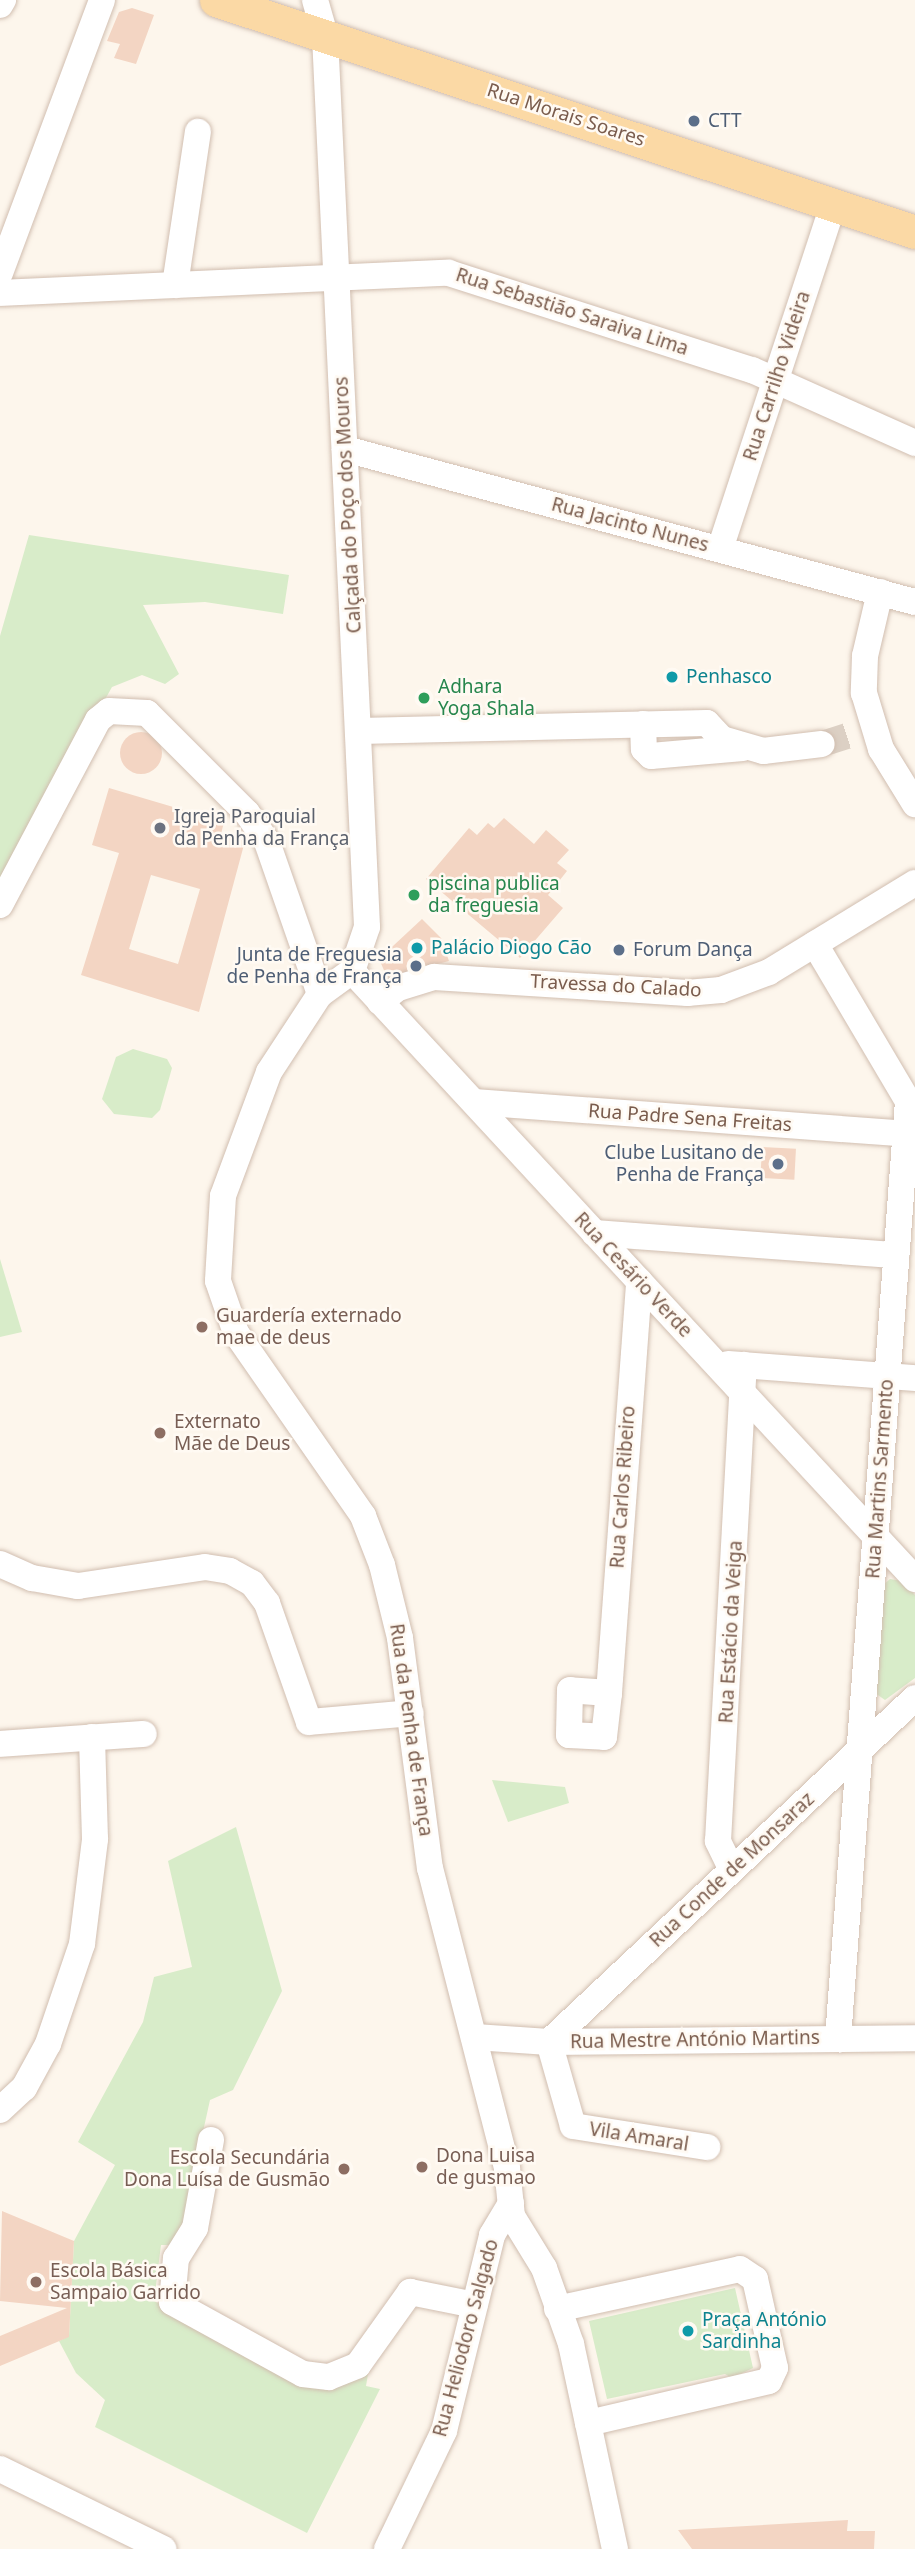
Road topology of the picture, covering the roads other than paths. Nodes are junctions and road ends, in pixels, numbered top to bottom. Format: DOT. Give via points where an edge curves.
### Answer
graph roads {
  1 [pos="3,0"];
  2 [pos="102,0"];
  3 [pos="216,0"];
  4 [pos="315,0"];
  5 [pos="0,5"];
  6 [pos="325,36"];
  7 [pos="198,132"];
  8 [pos="834,202"];
  9 [pos="915,232"];
  10 [pos="0,274"];
  11 [pos="337,277"];
  12 [pos="175,285"];
  13 [pos="0,293"];
  14 [pos="775,380"];
  15 [pos="915,443"];
  16 [pos="345,449"];
  17 [pos="720,550"];
  18 [pos="880,593"];
  19 [pos="915,602"];
  20 [pos="359,731"];
  21 [pos="822,744"];
  22 [pos="915,804"];
  23 [pos="915,883"];
  24 [pos="0,905"];
  25 [pos="815,944"];
  26 [pos="352,971"];
  27 [pos="320,994"];
  28 [pos="380,1002"];
  29 [pos="474,1102"];
  30 [pos="905,1134"];
  31 [pos="594,1233"];
  32 [pos="897,1255"];
  33 [pos="639,1280"];
  34 [pos="715,1363"];
  35 [pos="744,1365"];
  36 [pos="887,1376"];
  37 [pos="915,1378"];
  38 [pos="745,1395"];
  39 [pos="875,1536"];
  40 [pos="0,1564"];
  41 [pos="915,1579"];
  42 [pos="609,1693"];
  43 [pos="915,1698"];
  44 [pos="411,1713"];
  45 [pos="144,1734"];
  46 [pos="92,1737"];
  47 [pos="0,1744"];
  48 [pos="859,1755"];
  49 [pos="730,1866"];
  50 [pos="475,2036"];
  51 [pos="915,2038"];
  52 [pos="838,2039"];
  53 [pos="549,2042"];
  54 [pos="0,2110"];
  55 [pos="211,2140"];
  56 [pos="707,2147"];
  57 [pos="511,2203"];
  58 [pos="475,2305"];
  59 [pos="557,2309"];
  60 [pos="588,2423"];
  61 [pos="0,2469"];
  62 [pos="163,2549"];
  63 [pos="387,2549"];
  64 [pos="615,2549"];
  1 -- 5 [label="street"];
  2 -- 10 [label="street"];
  3 -- 6 [label="main road, Rua Morais Soares"];
  4 -- 6 [label="street, Calçada do Poço dos Mouros"];
  6 -- 8 [label="main road, Rua Morais Soares"];
  6 -- 11 [label="street, Calçada do Poço dos Mouros"];
  7 -- 12 [label="street"];
  8 -- 9 [label="main road, Rua Morais Soares"];
  8 -- 14 [label="street, Rua Carrilho Videira"];
  11 -- 12 [label="street, Rua Sebastião Saraiva Lima"];
  11 -- 14 [label="street, Rua Sebastião Saraiva Lima" via="456,274"];
  11 -- 16 [label="street, Calçada do Poço dos Mouros"];
  12 -- 13 [label="street, Rua Sebastião Saraiva Lima"];
  14 -- 15 [label="street, Rua Sebastião Saraiva Lima"];
  14 -- 17 [label="street, Rua Carrilho Videira"];
  16 -- 17 [label="street, Rua Jacinto Nunes"];
  16 -- 20 [label="street, Calçada do Poço dos Mouros"];
  17 -- 18 [label="street, Rua Jacinto Nunes"];
  18 -- 19 [label="street, Rua Jacinto Nunes"];
  18 -- 22 [label="street" via="863,674 861,732"];
  20 -- 21 [label="street" via="707,723 716,735 751,748 778,752"];
  20 -- 26 [label="street, Calçada do Poço dos Mouros" via="368,911"];
  23 -- 25 [label="street, Travessa do Calado"];
  24 -- 27 [label="street" via="98,720 110,712 147,713 169,730 247,813 267,842 289,894"];
  25 -- 28 [label="street, Travessa do Calado" via="754,980 704,992 446,976 398,988"];
  25 -- 30 [label="street, Rua Martins Sarmento" via="906,1095"];
  26 -- 27 [label="street, Rua da Penha de França"];
  26 -- 28 [label="street, Rua Cesário Verde"];
  27 -- 44 [label="street, Rua da Penha de França" via="290,1032 248,1122 223,1196 218,1280 236,1333 260,1375 374,1539 400,1638"];
  28 -- 29 [label="street, Rua Cesário Verde"];
  29 -- 30 [label="street, Rua Padre Sena Freitas"];
  29 -- 31 [label="street, Rua Cesário Verde"];
  30 -- 32 [label="street, Rua Martins Sarmento"];
  31 -- 32 [label="street"];
  31 -- 33 [label="street, Rua Cesário Verde"];
  32 -- 36 [label="street, Rua Martins Sarmento"];
  33 -- 34 [label="street, Rua Cesário Verde"];
  33 -- 42 [label="street, Rua Carlos Ribeiro"];
  34 -- 35 [label="street"];
  34 -- 38 [label="street, Rua Cesário Verde"];
  35 -- 36 [label="street"];
  35 -- 38 [label="street, Rua Estácio da Veiga"];
  36 -- 37 [label="street"];
  36 -- 39 [label="street, Rua Martins Sarmento"];
  38 -- 39 [label="street, Rua Cesário Verde"];
  38 -- 49 [label="street, Rua Estácio da Veiga" via="718,1841"];
  39 -- 41 [label="street, Rua Cesário Verde"];
  39 -- 48 [label="street, Rua Martins Sarmento"];
  40 -- 44 [label="street" via="32,1578 78,1586 205,1567 241,1576 267,1603 309,1722"];
  43 -- 48 [label="street, Rua Conde de Monsaraz"];
  44 -- 50 [label="street, Rua da Penha de França" via="430,1868"];
  45 -- 46 [label="street"];
  46 -- 47 [label="street"];
  46 -- 54 [label="street" via="95,1851 82,1944 48,2044 24,2088"];
  48 -- 49 [label="street, Rua Conde de Monsaraz"];
  48 -- 52 [label="street, Rua Martins Sarmento"];
  49 -- 53 [label="street, Rua Conde de Monsaraz"];
  50 -- 53 [label="street, Rua Mestre António Martins"];
  50 -- 57 [label="street, Rua da Penha de França"];
  51 -- 52 [label="street, Rua Mestre António Martins"];
  52 -- 53 [label="street, Rua Mestre António Martins"];
  53 -- 56 [label="street, Vila Amaral" via="573,2126"];
  55 -- 58 [label="street" via="195,2228 176,2258 172,2302 303,2374 329,2377 358,2365 410,2292"];
  57 -- 58 [label="street, Rua Heliodoro Salgado" via="492,2235"];
  57 -- 59 [label="street, Rua da Penha de França" via="514,2222 544,2268"];
  58 -- 63 [label="street, Rua Heliodoro Salgado" via="444,2431"];
  59 -- 60 [label="street, Rua da Penha de França"];
  59 -- 60 [label="street" via="740,2269 755,2278 775,2368 769,2381"];
  60 -- 64 [label="street, Rua da Penha de França"];
  61 -- 62 [label="street"];
}
